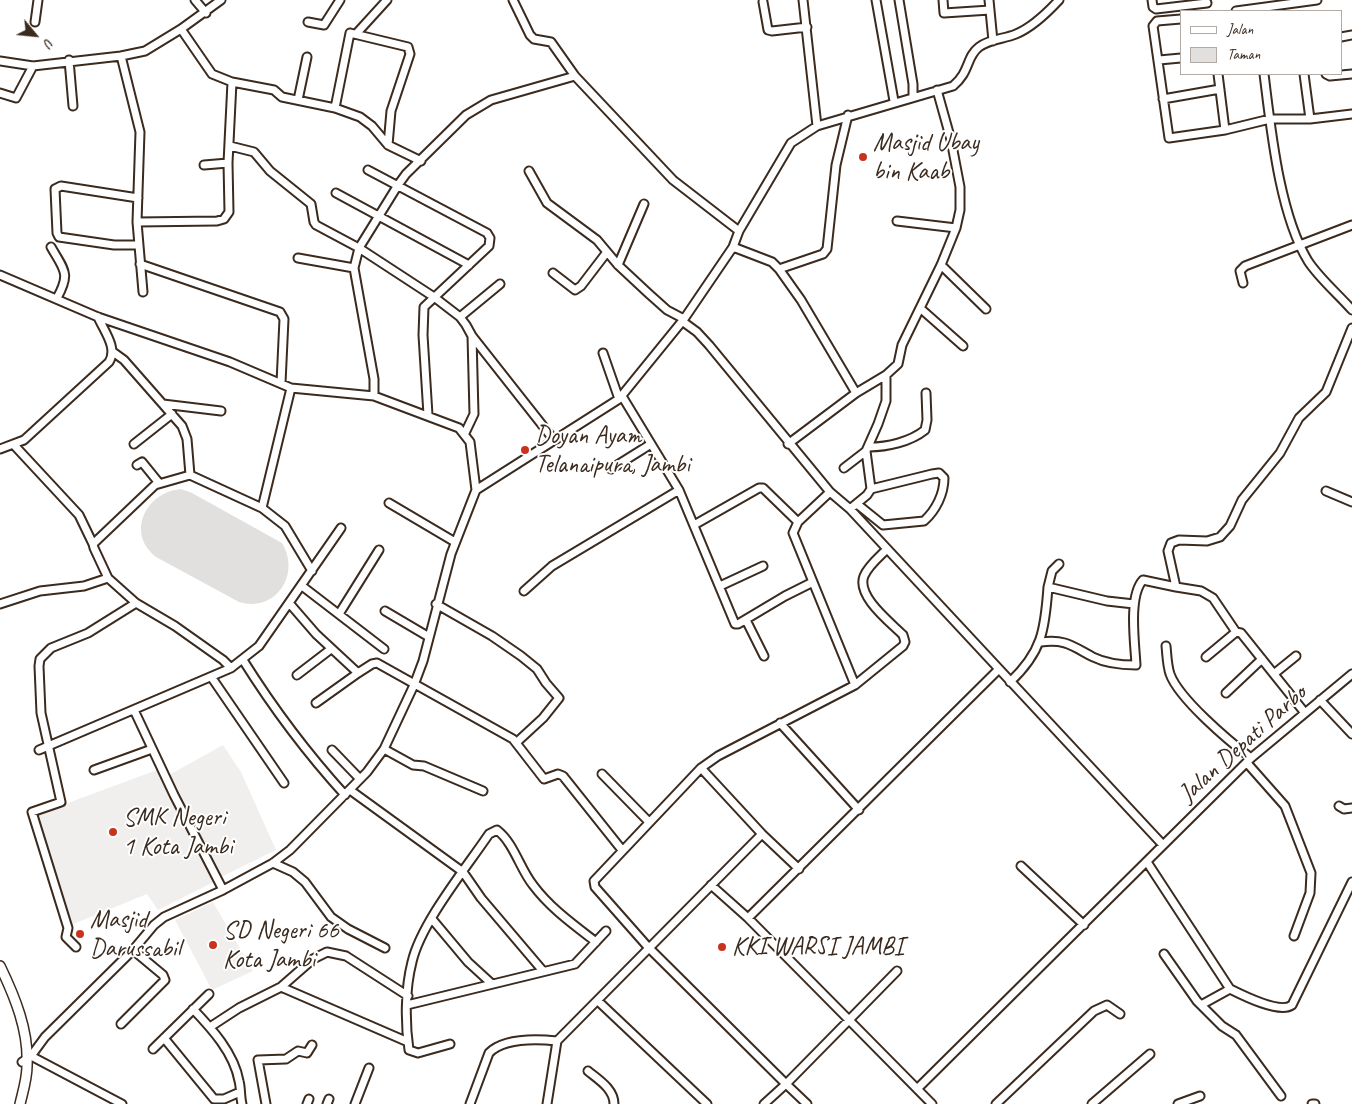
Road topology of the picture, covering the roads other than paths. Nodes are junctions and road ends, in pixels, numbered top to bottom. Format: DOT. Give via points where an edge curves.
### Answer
graph roads {
  1 [pos="38,0"];
  2 [pos="195,0"];
  3 [pos="221,0"];
  4 [pos="340,0"];
  5 [pos="387,0"];
  6 [pos="513,0"];
  7 [pos="803,0"];
  8 [pos="876,0"];
  9 [pos="899,0"];
  10 [pos="943,0"];
  11 [pos="989,0"];
  12 [pos="1059,0"];
  13 [pos="1152,0"];
  14 [pos="1315,0"];
  15 [pos="1207,1"];
  16 [pos="762,2"];
  17 [pos="1257,6"];
  18 [pos="1295,8"];
  19 [pos="990,10"];
  20 [pos="1240,10"];
  21 [pos="206,12"];
  22 [pos="1180,19"];
  23 [pos="35,22"];
  24 [pos="308,22"];
  25 [pos="807,27"];
  26 [pos="181,30"];
  27 [pos="356,34"];
  28 [pos="993,41"];
  29 [pos="121,56"];
  30 [pos="307,57"];
  31 [pos="1180,58"];
  32 [pos="0,60"];
  33 [pos="69,60"];
  34 [pos="1158,60"];
  35 [pos="33,66"];
  36 [pos="1218,75"];
  37 [pos="1264,75"];
  38 [pos="1304,75"];
  39 [pos="1328,75"];
  40 [pos="1341,75"];
  41 [pos="575,76"];
  42 [pos="232,82"];
  43 [pos="1220,89"];
  44 [pos="937,90"];
  45 [pos="1,94"];
  46 [pos="913,96"];
  47 [pos="1163,99"];
  48 [pos="298,100"];
  49 [pos="894,102"];
  50 [pos="0,103"];
  51 [pos="73,106"];
  52 [pos="335,108"];
  53 [pos="1352,114"];
  54 [pos="848,115"];
  55 [pos="1310,119"];
  56 [pos="1270,120"];
  57 [pos="818,126"];
  58 [pos="1225,130"];
  59 [pos="388,144"];
  60 [pos="230,146"];
  61 [pos="420,161"];
  62 [pos="228,163"];
  63 [pos="204,165"];
  64 [pos="368,170"];
  65 [pos="529,171"];
  66 [pos="398,186"];
  67 [pos="336,193"];
  68 [pos="138,198"];
  69 [pos="644,204"];
  70 [pos="379,216"];
  71 [pos="898,220"];
  72 [pos="137,222"];
  73 [pos="1352,225"];
  74 [pos="956,228"];
  75 [pos="739,231"];
  76 [pos="139,246"];
  77 [pos="733,246"];
  78 [pos="1300,246"];
  79 [pos="51,247"];
  80 [pos="359,248"];
  81 [pos="607,252"];
  82 [pos="298,258"];
  83 [pos="140,264"];
  84 [pos="469,265"];
  85 [pos="618,265"];
  86 [pos="941,265"];
  87 [pos="354,268"];
  88 [pos="779,269"];
  89 [pos="553,273"];
  90 [pos="0,275"];
  91 [pos="1243,283"];
  92 [pos="500,284"];
  93 [pos="142,292"];
  94 [pos="434,297"];
  95 [pos="57,298"];
  96 [pos="920,308"];
  97 [pos="986,309"];
  98 [pos="1352,310"];
  99 [pos="98,317"];
  100 [pos="460,317"];
  101 [pos="683,320"];
  102 [pos="1352,328"];
  103 [pos="472,336"];
  104 [pos="963,346"];
  105 [pos="113,352"];
  106 [pos="603,353"];
  107 [pos="886,375"];
  108 [pos="282,383"];
  109 [pos="291,388"];
  110 [pos="856,393"];
  111 [pos="926,393"];
  112 [pos="374,396"];
  113 [pos="620,397"];
  114 [pos="163,404"];
  115 [pos="221,411"];
  116 [pos="172,414"];
  117 [pos="428,415"];
  118 [pos="465,434"];
  119 [pos="554,440"];
  120 [pos="134,444"];
  121 [pos="651,444"];
  122 [pos="788,444"];
  123 [pos="14,445"];
  124 [pos="0,448"];
  125 [pos="867,449"];
  126 [pos="137,465"];
  127 [pos="844,468"];
  128 [pos="611,469"];
  129 [pos="190,475"];
  130 [pos="159,483"];
  131 [pos="871,489"];
  132 [pos="476,490"];
  133 [pos="679,490"];
  134 [pos="1326,491"];
  135 [pos="830,492"];
  136 [pos="1352,502"];
  137 [pos="389,504"];
  138 [pos="858,504"];
  139 [pos="262,508"];
  140 [pos="850,510"];
  141 [pos="798,522"];
  142 [pos="694,525"];
  143 [pos="341,528"];
  144 [pos="455,542"];
  145 [pos="93,544"];
  146 [pos="379,550"];
  147 [pos="886,550"];
  148 [pos="1058,564"];
  149 [pos="763,566"];
  150 [pos="312,571"];
  151 [pos="108,578"];
  152 [pos="814,582"];
  153 [pos="302,586"];
  154 [pos="720,586"];
  155 [pos="1048,587"];
  156 [pos="1176,587"];
  157 [pos="524,591"];
  158 [pos="136,603"];
  159 [pos="0,604"];
  160 [pos="290,604"];
  161 [pos="436,604"];
  162 [pos="1134,604"];
  163 [pos="384,611"];
  164 [pos="339,614"];
  165 [pos="746,620"];
  166 [pos="1236,632"];
  167 [pos="429,638"];
  168 [pos="1041,642"];
  169 [pos="1166,646"];
  170 [pos="331,649"];
  171 [pos="384,649"];
  172 [pos="764,656"];
  173 [pos="1296,656"];
  174 [pos="1206,657"];
  175 [pos="1262,659"];
  176 [pos="243,660"];
  177 [pos="231,668"];
  178 [pos="999,669"];
  179 [pos="358,673"];
  180 [pos="1275,673"];
  181 [pos="1352,674"];
  182 [pos="297,675"];
  183 [pos="212,678"];
  184 [pos="1010,682"];
  185 [pos="414,685"];
  186 [pos="855,685"];
  187 [pos="1226,693"];
  188 [pos="1320,700"];
  189 [pos="316,702"];
  190 [pos="134,710"];
  191 [pos="1305,712"];
  192 [pos="780,723"];
  193 [pos="1352,734"];
  194 [pos="517,742"];
  195 [pos="49,745"];
  196 [pos="152,749"];
  197 [pos="384,749"];
  198 [pos="39,750"];
  199 [pos="332,750"];
  200 [pos="1249,761"];
  201 [pos="701,768"];
  202 [pos="94,770"];
  203 [pos="602,774"];
  204 [pos="360,780"];
  205 [pos="284,783"];
  206 [pos="483,791"];
  207 [pos="347,792"];
  208 [pos="1339,806"];
  209 [pos="1352,808"];
  210 [pos="859,810"];
  211 [pos="648,821"];
  212 [pos="762,834"];
  213 [pos="1163,845"];
  214 [pos="622,850"];
  215 [pos="1147,862"];
  216 [pos="273,863"];
  217 [pos="1020,866"];
  218 [pos="799,869"];
  219 [pos="463,872"];
  220 [pos="1352,882"];
  221 [pos="710,885"];
  222 [pos="223,890"];
  223 [pos="748,918"];
  224 [pos="432,919"];
  225 [pos="1084,925"];
  226 [pos="606,931"];
  227 [pos="1294,936"];
  228 [pos="596,942"];
  229 [pos="76,947"];
  230 [pos="648,947"];
  231 [pos="385,948"];
  232 [pos="133,950"];
  233 [pos="1164,954"];
  234 [pos="0,966"];
  235 [pos="542,971"];
  236 [pos="897,971"];
  237 [pos="0,979"];
  238 [pos="492,984"];
  239 [pos="281,987"];
  240 [pos="1230,990"];
  241 [pos="209,994"];
  242 [pos="408,996"];
  243 [pos="598,1000"];
  244 [pos="408,1005"];
  245 [pos="1201,1006"];
  246 [pos="193,1009"];
  247 [pos="1120,1014"];
  248 [pos="849,1020"];
  249 [pos="121,1024"];
  250 [pos="210,1027"];
  251 [pos="164,1038"];
  252 [pos="557,1041"];
  253 [pos="408,1042"];
  254 [pos="450,1044"];
  255 [pos="312,1045"];
  256 [pos="153,1050"];
  257 [pos="1150,1054"];
  258 [pos="27,1059"];
  259 [pos="369,1068"];
  260 [pos="588,1071"];
  261 [pos="786,1084"];
  262 [pos="917,1089"];
  263 [pos="240,1092"];
  264 [pos="1200,1096"];
  265 [pos="1281,1096"];
  266 [pos="14,1104"];
  267 [pos="20,1104"];
  268 [pos="122,1104"];
  269 [pos="242,1104"];
  270 [pos="266,1104"];
  271 [pos="355,1104"];
  272 [pos="470,1104"];
  273 [pos="547,1104"];
  274 [pos="614,1104"];
  275 [pos="707,1104"];
  276 [pos="764,1104"];
  277 [pos="807,1104"];
  278 [pos="932,1104"];
  279 [pos="996,1104"];
  280 [pos="1092,1104"];
  281 [pos="1178,1104"];
  1 -- 23 [label="street"];
  2 -- 21 [label="street"];
  3 -- 21 [label="street"];
  4 -- 24 [label="street" via="324,25"];
  5 -- 27 [label="street"];
  6 -- 41 [label="street" via="530,35 534,39 551,42"];
  7 -- 25 [label="street"];
  8 -- 49 [label="street"];
  9 -- 46 [label="street"];
  10 -- 19 [label="street" via="944,13"];
  11 -- 19 [label="street"];
  12 -- 28 [label="street" via="1029,26"];
  13 -- 15 [label="street" via="1156,10"];
  14 -- 18 [label="street"];
  16 -- 25 [label="street" via="768,30"];
  17 -- 18 [label="street"];
  17 -- 20 [label="street"];
  19 -- 28 [label="street"];
  21 -- 26 [label="street"];
  22 -- 34 [label="street" via="1153,24"];
  25 -- 57 [label="street"];
  26 -- 29 [label="street" via="145,51"];
  26 -- 42 [label="street" via="212,74"];
  27 -- 52 [label="street" via="350,34"];
  27 -- 59 [label="street" via="404,45 410,50 391,111"];
  28 -- 44 [label="street" via="978,48 962,79 953,86"];
  29 -- 33 [label="street"];
  29 -- 68 [label="street" via="140,132"];
  30 -- 48 [label="street"];
  31 -- 34 [label="street"];
  32 -- 35 [label="street"];
  33 -- 35 [label="street"];
  33 -- 51 [label="street"];
  34 -- 47 [label="street"];
  35 -- 45 [label="street" via="17,97"];
  36 -- 43 [label="street"];
  37 -- 56 [label="street"];
  38 -- 55 [label="street"];
  39 -- 40 [label="street"];
  41 -- 61 [label="street" via="491,100 466,115"];
  41 -- 75 [label="street" via="673,180"];
  42 -- 48 [label="street" via="274,90 282,97"];
  42 -- 60 [label="street"];
  43 -- 47 [label="street"];
  43 -- 58 [label="street"];
  44 -- 46 [label="street"];
  44 -- 74 [label="street" via="960,187"];
  45 -- 50 [label="street"];
  46 -- 49 [label="street"];
  47 -- 58 [label="street" via="1169,138"];
  48 -- 52 [label="street"];
  49 -- 54 [label="street"];
  52 -- 59 [label="street" via="360,117"];
  53 -- 55 [label="street"];
  54 -- 57 [label="street"];
  54 -- 88 [label="street" via="836,165 827,248 823,254"];
  55 -- 56 [label="street"];
  56 -- 58 [label="street"];
  56 -- 78 [label="street" via="1282,186"];
  57 -- 75 [label="street" via="791,143"];
  59 -- 61 [label="street"];
  60 -- 62 [label="street"];
  60 -- 80 [label="street" via="254,152 270,171 311,204 316,225"];
  61 -- 66 [label="street"];
  62 -- 63 [label="street"];
  62 -- 72 [label="street" via="229,212 224,219 217,222"];
  64 -- 66 [label="street"];
  65 -- 81 [label="street" via="547,203 597,240"];
  66 -- 70 [label="street"];
  66 -- 84 [label="street" via="489,234 489,246"];
  67 -- 70 [label="street"];
  68 -- 72 [label="street"];
  68 -- 76 [label="street" via="85,188 61,186 55,189 56,233 59,237"];
  69 -- 85 [label="street"];
  70 -- 80 [label="street"];
  70 -- 84 [label="street"];
  71 -- 74 [label="street"];
  72 -- 76 [label="street"];
  73 -- 78 [label="street"];
  74 -- 86 [label="street"];
  75 -- 77 [label="street"];
  76 -- 83 [label="street"];
  77 -- 88 [label="street" via="772,262"];
  77 -- 101 [label="street"];
  78 -- 91 [label="street" via="1242,268"];
  78 -- 98 [label="street" via="1309,262"];
  79 -- 95 [label="street" via="66,276"];
  80 -- 87 [label="street"];
  80 -- 94 [label="street"];
  81 -- 85 [label="street"];
  81 -- 89 [label="street" via="575,290"];
  82 -- 87 [label="street"];
  83 -- 93 [label="street"];
  83 -- 108 [label="street" via="280,312 284,319"];
  84 -- 94 [label="street"];
  85 -- 101 [label="street" via="667,310"];
  86 -- 96 [label="street"];
  86 -- 97 [label="street"];
  87 -- 112 [label="street" via="374,379"];
  88 -- 110 [label="street"];
  90 -- 95 [label="street"];
  92 -- 100 [label="street"];
  94 -- 100 [label="street"];
  94 -- 117 [label="street" via="424,307 423,314"];
  95 -- 99 [label="street"];
  96 -- 104 [label="street"];
  96 -- 107 [label="street" via="902,345 898,364"];
  99 -- 105 [label="street"];
  99 -- 108 [label="street"];
  100 -- 103 [label="street"];
  101 -- 113 [label="street"];
  101 -- 122 [label="street" via="709,345"];
  102 -- 156 [label="street" via="1326,392 1299,418 1280,454 1242,500 1230,526 1220,537 1171,543 1168,552"];
  103 -- 118 [label="street" via="474,414"];
  103 -- 119 [label="street"];
  105 -- 114 [label="street"];
  105 -- 123 [label="street" via="109,362 24,440"];
  106 -- 113 [label="street"];
  107 -- 110 [label="street"];
  107 -- 125 [label="street" via="886,401"];
  108 -- 109 [label="street"];
  109 -- 112 [label="street"];
  109 -- 139 [label="street"];
  110 -- 122 [label="street"];
  111 -- 125 [label="street" via="925,430 910,439"];
  112 -- 117 [label="street"];
  113 -- 119 [label="street"];
  113 -- 121 [label="street"];
  114 -- 115 [label="street"];
  114 -- 116 [label="street"];
  116 -- 120 [label="street"];
  116 -- 129 [label="street" via="185,432"];
  117 -- 118 [label="street" via="459,428"];
  118 -- 132 [label="street" via="470,442"];
  119 -- 132 [label="street"];
  121 -- 128 [label="street"];
  121 -- 133 [label="street"];
  122 -- 135 [label="street"];
  123 -- 124 [label="street"];
  123 -- 145 [label="street" via="79,515"];
  125 -- 127 [label="street"];
  125 -- 131 [label="street"];
  126 -- 130 [label="street" via="142,462"];
  129 -- 130 [label="street"];
  129 -- 139 [label="street"];
  130 -- 145 [label="street"];
  131 -- 138 [label="street"];
  131 -- 138 [label="street" via="932,474 944,478 944,487 935,509 924,521 884,526"];
  132 -- 144 [label="street"];
  133 -- 142 [label="street"];
  133 -- 157 [label="street" via="552,566"];
  134 -- 136 [label="street"];
  135 -- 140 [label="street"];
  135 -- 141 [label="street"];
  137 -- 144 [label="street"];
  138 -- 140 [label="street"];
  139 -- 150 [label="street" via="285,526"];
  140 -- 147 [label="street"];
  141 -- 142 [label="street" via="763,488 759,488"];
  141 -- 152 [label="street" via="794,528 794,539"];
  142 -- 154 [label="street"];
  143 -- 150 [label="street"];
  144 -- 161 [label="street"];
  145 -- 151 [label="street"];
  146 -- 164 [label="street"];
  147 -- 178 [label="street"];
  147 -- 186 [label="street" via="867,571 863,584 866,596 903,635 905,642"];
  148 -- 155 [label="street" via="1050,574"];
  149 -- 154 [label="street"];
  150 -- 153 [label="street"];
  151 -- 158 [label="street"];
  151 -- 159 [label="street" via="84,586 40,590"];
  152 -- 165 [label="street"];
  152 -- 186 [label="street"];
  153 -- 160 [label="street"];
  153 -- 164 [label="street"];
  154 -- 165 [label="street" via="735,624"];
  155 -- 162 [label="street"];
  155 -- 168 [label="street"];
  156 -- 162 [label="street" via="1143,580"];
  156 -- 166 [label="street" via="1201,591 1213,598"];
  158 -- 177 [label="street" via="175,626"];
  158 -- 195 [label="street" via="88,633 51,648 40,658 41,714"];
  160 -- 170 [label="street"];
  160 -- 176 [label="street" via="259,646"];
  161 -- 167 [label="street"];
  161 -- 194 [label="street" via="521,656 537,669 560,698"];
  162 -- 168 [label="street" via="1136,665 1099,660 1061,641"];
  163 -- 167 [label="street"];
  164 -- 171 [label="street"];
  165 -- 172 [label="street"];
  166 -- 174 [label="street"];
  166 -- 175 [label="street"];
  167 -- 185 [label="street"];
  168 -- 184 [label="street" via="1025,668"];
  169 -- 200 [label="street" via="1170,674 1180,690"];
  170 -- 179 [label="street"];
  170 -- 182 [label="street"];
  173 -- 180 [label="street"];
  175 -- 180 [label="street"];
  175 -- 187 [label="street"];
  176 -- 177 [label="street"];
  176 -- 207 [label="street" via="287,727"];
  177 -- 183 [label="street"];
  178 -- 184 [label="street"];
  178 -- 210 [label="street"];
  179 -- 185 [label="street" via="377,663"];
  179 -- 189 [label="street"];
  180 -- 191 [label="street"];
  181 -- 188 [label="street, Jalan Depati Parbo"];
  183 -- 190 [label="street"];
  183 -- 205 [label="street"];
  184 -- 213 [label="street"];
  185 -- 194 [label="street"];
  185 -- 197 [label="street"];
  186 -- 192 [label="street"];
  188 -- 191 [label="street, Jalan Depati Parbo"];
  188 -- 193 [label="street"];
  190 -- 195 [label="street"];
  190 -- 196 [label="street"];
  191 -- 200 [label="street, Jalan Depati Parbo"];
  192 -- 201 [label="street"];
  192 -- 210 [label="street"];
  194 -- 214 [label="street" via="541,777 547,779 561,774 568,780"];
  195 -- 198 [label="street"];
  195 -- 229 [label="street" via="61,802 32,812 68,928 66,937"];
  196 -- 202 [label="street"];
  196 -- 222 [label="street"];
  197 -- 204 [label="street"];
  197 -- 206 [label="street" via="413,765 424,766"];
  199 -- 204 [label="street"];
  200 -- 213 [label="street, Jalan Depati Parbo"];
  200 -- 227 [label="street" via="1285,806 1311,873 1310,893"];
  201 -- 211 [label="street"];
  201 -- 212 [label="street"];
  203 -- 211 [label="street"];
  204 -- 207 [label="street"];
  207 -- 216 [label="street"];
  207 -- 219 [label="street"];
  208 -- 209 [label="street" via="1344,810"];
  210 -- 218 [label="street"];
  211 -- 214 [label="street"];
  212 -- 218 [label="street"];
  212 -- 221 [label="street"];
  213 -- 215 [label="street, Jalan Depati Parbo"];
  214 -- 230 [label="street" via="596,877 594,884"];
  215 -- 225 [label="street, Jalan Depati Parbo"];
  215 -- 240 [label="street"];
  216 -- 222 [label="street"];
  216 -- 231 [label="street" via="305,882 331,917"];
  217 -- 225 [label="street"];
  218 -- 223 [label="street"];
  219 -- 224 [label="street"];
  219 -- 228 [label="street" via="489,834 497,830 533,885 560,914"];
  219 -- 235 [label="street"];
  220 -- 240 [label="street" via="1292,1005 1282,1008 1251,1000"];
  221 -- 223 [label="street"];
  221 -- 230 [label="street"];
  222 -- 232 [label="street" via="164,917"];
  223 -- 248 [label="street"];
  224 -- 238 [label="street" via="468,962"];
  224 -- 242 [label="street" via="412,962"];
  225 -- 262 [label="street, Jalan Depati Parbo"];
  226 -- 228 [label="street"];
  228 -- 235 [label="street" via="575,964"];
  230 -- 243 [label="street"];
  230 -- 261 [label="street"];
  232 -- 249 [label="street" via="165,980"];
  232 -- 258 [label="street"];
  233 -- 245 [label="street"];
  234 -- 258 [label="main road" via="24,1028"];
  235 -- 238 [label="street"];
  236 -- 248 [label="street"];
  237 -- 258 [label="main road"];
  238 -- 244 [label="street"];
  239 -- 242 [label="street" via="320,954 336,952"];
  239 -- 250 [label="street" via="238,1008"];
  239 -- 253 [label="street"];
  240 -- 245 [label="street"];
  241 -- 246 [label="street"];
  242 -- 244 [label="street"];
  243 -- 252 [label="street"];
  243 -- 275 [label="street"];
  244 -- 253 [label="street"];
  245 -- 265 [label="street" via="1236,1035"];
  246 -- 250 [label="street"];
  246 -- 251 [label="street"];
  247 -- 279 [label="street" via="1107,1005 1094,1011"];
  248 -- 261 [label="street"];
  248 -- 262 [label="street"];
  250 -- 263 [label="street" via="230,1055"];
  251 -- 256 [label="street"];
  251 -- 263 [label="street" via="214,1099 224,1099"];
  252 -- 272 [label="street" via="538,1039 494,1048 489,1053"];
  252 -- 273 [label="street"];
  253 -- 254 [label="street" via="409,1050 413,1052"];
  255 -- 270 [label="street" via="307,1053 298,1051 286,1059 258,1060"];
  257 -- 280 [label="street"];
  258 -- 266 [label="main road"];
  258 -- 267 [label="main road"];
  258 -- 268 [label="street"];
  259 -- 271 [label="street"];
  260 -- 274 [label="street" via="610,1090"];
  261 -- 276 [label="street"];
  261 -- 277 [label="street"];
  262 -- 278 [label="street"];
  263 -- 269 [label="street"];
  264 -- 281 [label="street"];
}
